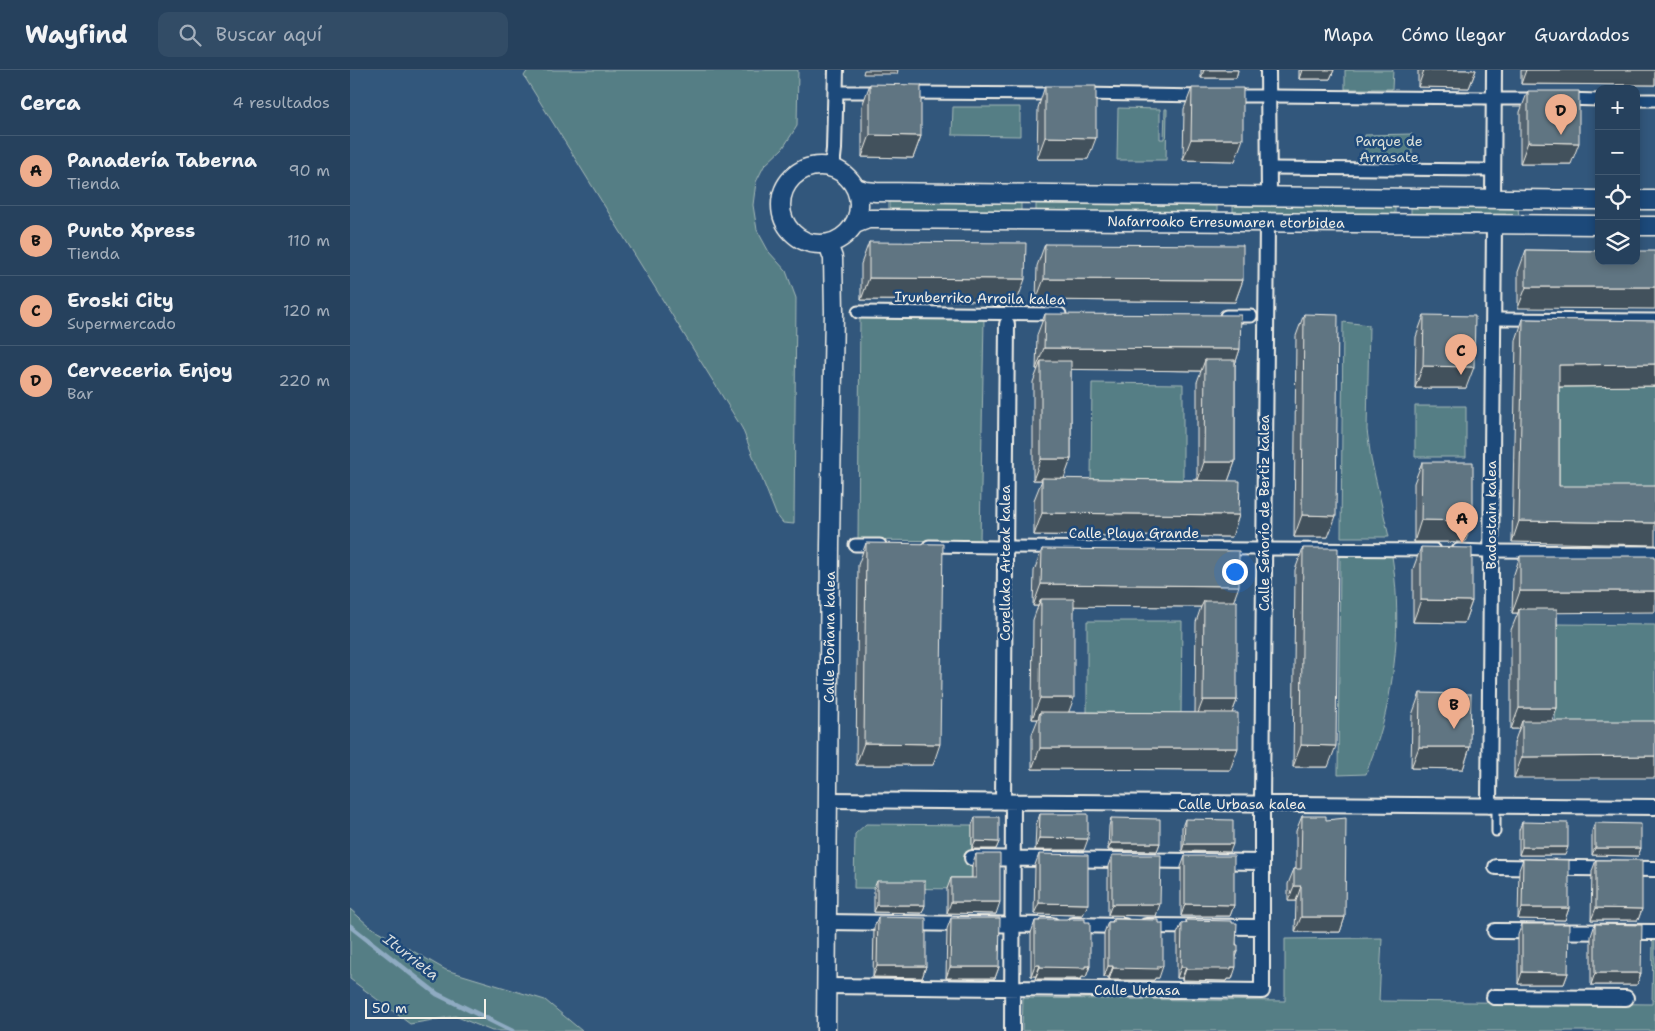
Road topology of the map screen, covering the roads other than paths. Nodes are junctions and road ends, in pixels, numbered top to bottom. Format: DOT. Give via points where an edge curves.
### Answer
graph roads {
  1 [pos="836,70"];
  2 [pos="1268,70"];
  3 [pos="1494,70"];
  4 [pos="842,92"];
  5 [pos="1595,100"];
  6 [pos="1640,100"];
  7 [pos="1655,100"];
  8 [pos="832,168"];
  9 [pos="1273,168"];
  10 [pos="1488,170"];
  11 [pos="856,188"];
  12 [pos="1269,196"];
  13 [pos="1493,198"];
  14 [pos="1595,200"];
  15 [pos="1640,200"];
  16 [pos="1655,200"];
  17 [pos="1266,222"];
  18 [pos="855,224"];
  19 [pos="1494,224"];
  20 [pos="1595,225"];
  21 [pos="1640,226"];
  22 [pos="1655,226"];
  23 [pos="828,244"];
  24 [pos="858,312"];
  25 [pos="1075,314"];
  26 [pos="1212,316"];
  27 [pos="1251,316"];
  28 [pos="1498,319"];
  29 [pos="1655,320"];
  30 [pos="1007,324"];
  31 [pos="855,545"];
  32 [pos="892,546"];
  33 [pos="920,546"];
  34 [pos="1655,552"];
  35 [pos="828,800"];
  36 [pos="1008,802"];
  37 [pos="1262,804"];
  38 [pos="1493,806"];
  39 [pos="1655,807"];
  40 [pos="1496,832"];
  41 [pos="972,858"];
  42 [pos="1013,859"];
  43 [pos="1262,862"];
  44 [pos="1496,867"];
  45 [pos="1655,869"];
  46 [pos="827,922"];
  47 [pos="1013,924"];
  48 [pos="1262,927"];
  49 [pos="1495,931"];
  50 [pos="1655,932"];
  51 [pos="827,986"];
  52 [pos="1012,989"];
  53 [pos="1262,991"];
  54 [pos="1494,997"];
  55 [pos="1626,998"];
  56 [pos="826,1031"];
  57 [pos="1012,1031"];
  1 -- 8 [label="street"];
  2 -- 12 [label="street"];
  3 -- 13 [label="street"];
  4 -- 5 [label="street"];
  6 -- 7 [label="street"];
  8 -- 11 [label="street" via="844,174"];
  8 -- 23 [label="street" via="817,166 800,171 789,180 781,196 783,217 793,235 810,244"];
  9 -- 10 [label="street"];
  11 -- 12 [label="street, Nafarroako Erresumaren etorbidea" via="876,192"];
  11 -- 18 [label="street" via="860,207"];
  12 -- 13 [label="street, Nafarroako Erresumaren etorbidea"];
  13 -- 14 [label="street, Nafarroako Erresumaren etorbidea"];
  15 -- 16 [label="street"];
  17 -- 18 [label="street, Nafarroako Erresumaren etorbidea" via="877,219"];
  17 -- 19 [label="street, Nafarroako Erresumaren etorbidea"];
  17 -- 37 [label="street, Calle Señorío de Bertiz kalea"];
  18 -- 23 [label="street" via="845,235"];
  19 -- 20 [label="street, Nafarroako Erresumaren etorbidea"];
  19 -- 38 [label="street, Badostain kalea"];
  21 -- 22 [label="street"];
  23 -- 35 [label="street, Calle Doñana kalea" via="833,258 834,312"];
  24 -- 25 [label="street, Irunberriko Arroila kalea"];
  26 -- 27 [label="street"];
  28 -- 29 [label="street"];
  30 -- 36 [label="street, Corellako Arteak kalea"];
  31 -- 32 [label="street"];
  33 -- 34 [label="street, Calle Playa Grande"];
  35 -- 36 [label="street, Calle Urbasa kalea"];
  35 -- 46 [label="street, Calle Doñana kalea"];
  36 -- 37 [label="street, Calle Urbasa kalea"];
  36 -- 42 [label="street"];
  37 -- 38 [label="street, Calle Urbasa kalea"];
  37 -- 43 [label="street, Calle Señorío de Bertiz kalea"];
  38 -- 39 [label="street, Calle Urbasa kalea"];
  38 -- 40 [label="lane"];
  41 -- 42 [label="street"];
  42 -- 43 [label="street"];
  42 -- 47 [label="street"];
  43 -- 48 [label="street, Calle Señorío de Bertiz kalea"];
  44 -- 45 [label="street"];
  46 -- 47 [label="street"];
  46 -- 51 [label="street, Calle Doñana kalea"];
  47 -- 48 [label="street"];
  47 -- 52 [label="street"];
  48 -- 53 [label="street, Calle Señorío de Bertiz kalea"];
  49 -- 50 [label="street"];
  51 -- 52 [label="street, Calle Urbasa"];
  51 -- 56 [label="street, Calle Doñana kalea"];
  52 -- 53 [label="street, Calle Urbasa"];
  52 -- 57 [label="street"];
  54 -- 55 [label="street"];
}
